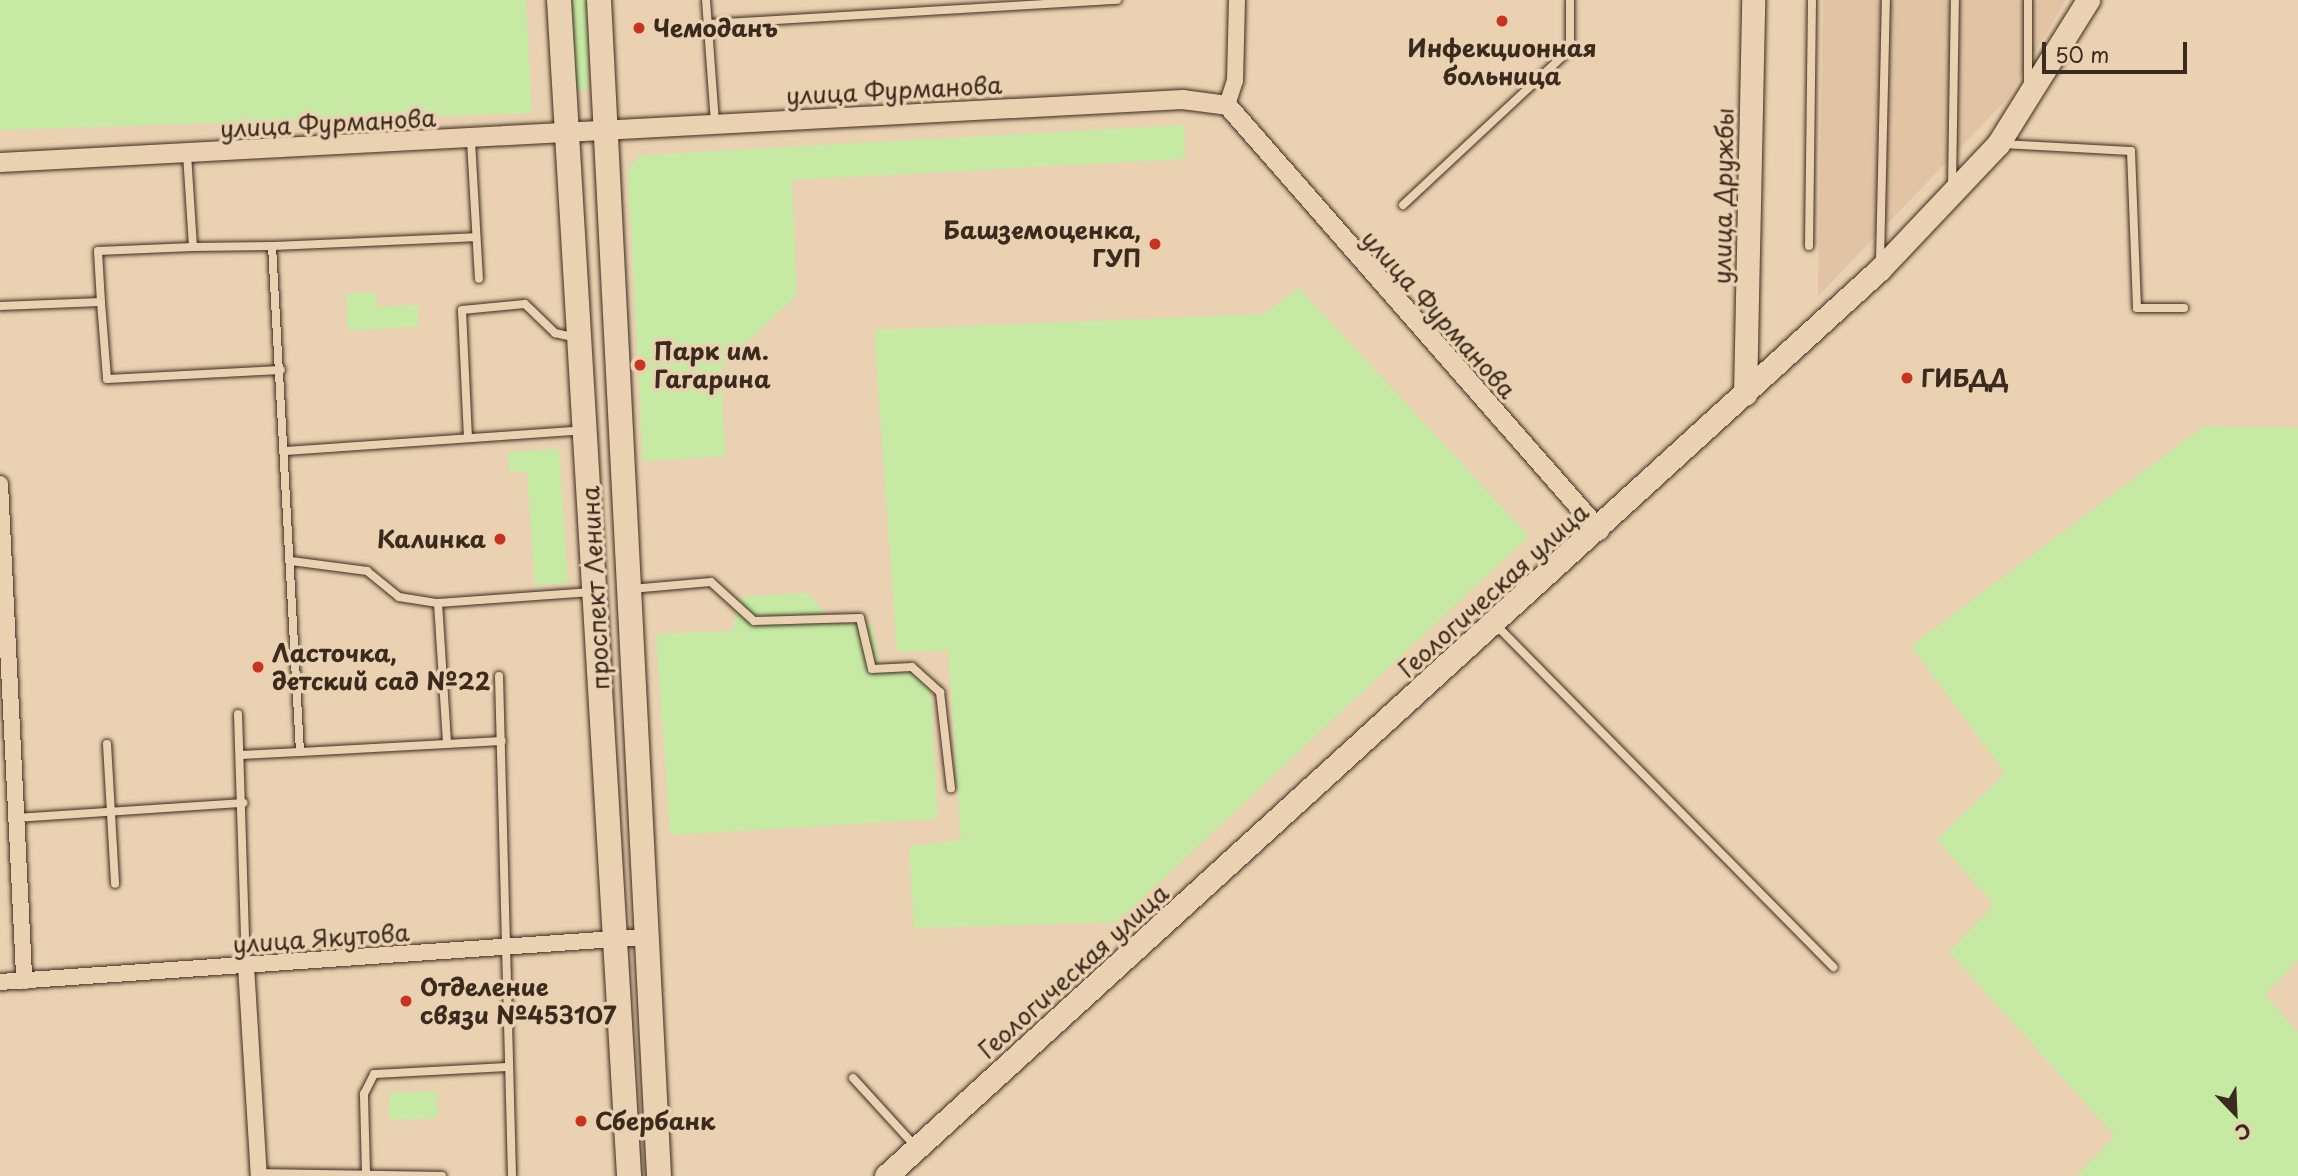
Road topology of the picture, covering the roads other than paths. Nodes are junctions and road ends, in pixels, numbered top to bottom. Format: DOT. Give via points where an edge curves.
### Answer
graph roads {
  1 [pos="559,0"];
  2 [pos="598,0"];
  3 [pos="706,0"];
  4 [pos="936,0"];
  5 [pos="1117,0"];
  6 [pos="1237,0"];
  7 [pos="1570,0"];
  8 [pos="1753,0"];
  9 [pos="1812,0"];
  10 [pos="1886,0"];
  11 [pos="1955,0"];
  12 [pos="2028,0"];
  13 [pos="2088,0"];
  14 [pos="936,10"];
  15 [pos="708,24"];
  16 [pos="2028,96"];
  17 [pos="1227,105"];
  18 [pos="715,124"];
  19 [pos="604,132"];
  20 [pos="569,134"];
  21 [pos="471,141"];
  22 [pos="1998,144"];
  23 [pos="187,153"];
  24 [pos="0,162"];
  25 [pos="1952,199"];
  26 [pos="1404,205"];
  27 [pos="477,237"];
  28 [pos="272,246"];
  29 [pos="1809,246"];
  30 [pos="193,247"];
  31 [pos="1879,270"];
  32 [pos="479,279"];
  33 [pos="101,302"];
  34 [pos="0,306"];
  35 [pos="2184,308"];
  36 [pos="583,337"];
  37 [pos="281,370"];
  38 [pos="1745,394"];
  39 [pos="587,430"];
  40 [pos="468,438"];
  41 [pos="286,451"];
  42 [pos="0,484"];
  43 [pos="1599,530"];
  44 [pos="291,561"];
  45 [pos="625,589"];
  46 [pos="595,592"];
  47 [pos="438,603"];
  48 [pos="1495,624"];
  49 [pos="499,676"];
  50 [pos="238,714"];
  51 [pos="502,741"];
  52 [pos="107,744"];
  53 [pos="447,744"];
  54 [pos="299,752"];
  55 [pos="240,755"];
  56 [pos="951,788"];
  57 [pos="244,803"];
  58 [pos="111,812"];
  59 [pos="16,818"];
  60 [pos="115,884"];
  61 [pos="644,937"];
  62 [pos="614,940"];
  63 [pos="503,947"];
  64 [pos="246,966"];
  65 [pos="1833,967"];
  66 [pos="24,981"];
  67 [pos="0,982"];
  68 [pos="508,1067"];
  69 [pos="853,1079"];
  70 [pos="916,1148"];
  71 [pos="366,1173"];
  72 [pos="259,1175"];
  73 [pos="442,1176"];
  74 [pos="512,1176"];
  75 [pos="629,1176"];
  76 [pos="659,1176"];
  77 [pos="886,1176"];
  1 -- 20 [label="main road, проспект Ленина"];
  2 -- 19 [label="main road, проспект Ленина"];
  3 -- 15 [label="lane"];
  4 -- 14 [label="lane"];
  5 -- 14 [label="lane"];
  6 -- 17 [label="street" via="1235,81"];
  7 -- 26 [label="lane" via="1570,49"];
  8 -- 38 [label="main road, улица Дружбы"];
  9 -- 29 [label="lane"];
  10 -- 31 [label="lane"];
  11 -- 25 [label="lane"];
  12 -- 16 [label="lane"];
  13 -- 16 [label="main road, Геологическая улица"];
  14 -- 15 [label="lane"];
  15 -- 18 [label="lane"];
  16 -- 22 [label="main road, Геологическая улица"];
  17 -- 18 [label="street, улица Фурманова" via="1182,99"];
  17 -- 43 [label="street, улица Фурманова"];
  18 -- 19 [label="street, улица Фурманова"];
  19 -- 20 [label="street, улица Фурманова"];
  19 -- 45 [label="main road, проспект Ленина"];
  20 -- 21 [label="street, улица Фурманова"];
  20 -- 36 [label="main road, проспект Ленина"];
  21 -- 23 [label="street, улица Фурманова"];
  21 -- 27 [label="lane"];
  22 -- 25 [label="main road, Геологическая улица"];
  22 -- 35 [label="lane" via="2131,151 2137,308"];
  23 -- 24 [label="street, улица Фурманова"];
  23 -- 30 [label="lane"];
  25 -- 31 [label="main road, Геологическая улица"];
  27 -- 28 [label="lane"];
  27 -- 32 [label="lane"];
  28 -- 30 [label="lane"];
  28 -- 37 [label="lane"];
  30 -- 33 [label="lane" via="98,251"];
  31 -- 38 [label="main road, Геологическая улица"];
  33 -- 34 [label="lane"];
  33 -- 37 [label="lane" via="107,379"];
  36 -- 39 [label="main road, проспект Ленина"];
  36 -- 40 [label="lane" via="555,333 525,304 465,306 460,319"];
  37 -- 41 [label="lane"];
  38 -- 43 [label="main road, Геологическая улица"];
  39 -- 40 [label="lane"];
  39 -- 46 [label="main road, проспект Ленина"];
  40 -- 41 [label="lane"];
  41 -- 44 [label="lane"];
  42 -- 59 [label="street"];
  43 -- 48 [label="main road, Геологическая улица"];
  44 -- 47 [label="lane" via="367,571 399,597"];
  44 -- 54 [label="lane"];
  45 -- 56 [label="lane" via="711,582 754,621 860,618 872,669 912,667 940,691"];
  45 -- 61 [label="main road, проспект Ленина"];
  46 -- 47 [label="lane"];
  46 -- 62 [label="main road, проспект Ленина"];
  47 -- 53 [label="lane"];
  48 -- 65 [label="lane"];
  48 -- 70 [label="main road, Геологическая улица"];
  49 -- 51 [label="lane"];
  50 -- 55 [label="lane"];
  51 -- 53 [label="lane"];
  51 -- 63 [label="lane"];
  52 -- 58 [label="lane"];
  53 -- 54 [label="lane"];
  54 -- 55 [label="lane"];
  55 -- 57 [label="lane"];
  57 -- 58 [label="lane"];
  57 -- 64 [label="lane"];
  58 -- 59 [label="lane"];
  58 -- 60 [label="lane"];
  59 -- 66 [label="street"];
  61 -- 62 [label="street, улица Якутова"];
  61 -- 76 [label="main road, проспект Ленина"];
  62 -- 63 [label="street, улица Якутова"];
  62 -- 75 [label="main road, проспект Ленина"];
  63 -- 64 [label="street, улица Якутова"];
  63 -- 68 [label="lane"];
  64 -- 66 [label="street, улица Якутова"];
  64 -- 72 [label="street"];
  66 -- 67 [label="street, улица Якутова"];
  68 -- 71 [label="lane" via="374,1074 364,1094"];
  68 -- 74 [label="lane"];
  69 -- 70 [label="lane"];
  70 -- 77 [label="main road, Геологическая улица"];
  71 -- 72 [label="lane"];
  71 -- 73 [label="lane"];
}
